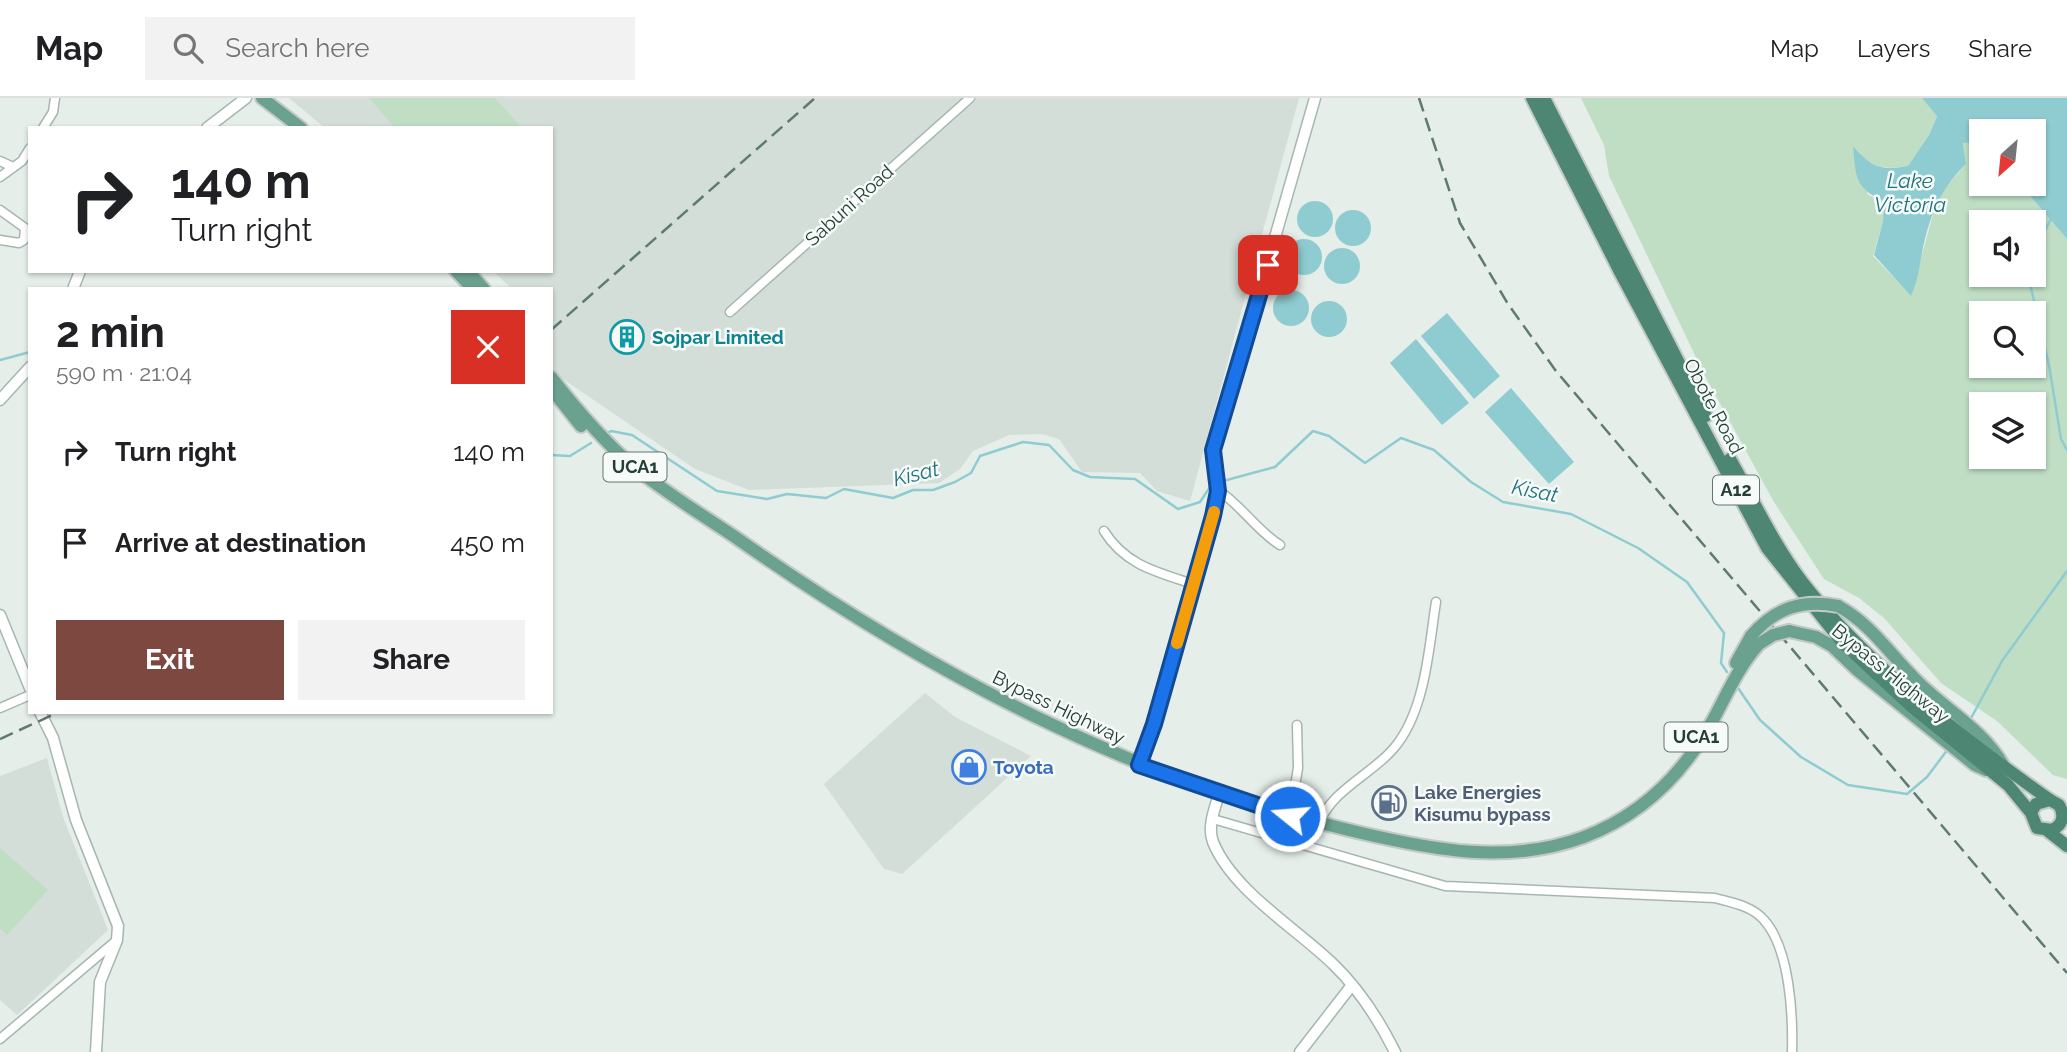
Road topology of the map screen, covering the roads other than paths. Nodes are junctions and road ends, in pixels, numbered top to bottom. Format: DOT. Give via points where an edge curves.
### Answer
graph roads {
  1 [pos="55,98"];
  2 [pos="246,98"];
  3 [pos="261,98"];
  4 [pos="970,98"];
  5 [pos="1315,98"];
  6 [pos="1532,98"];
  7 [pos="1544,98"];
  8 [pos="44,126"];
  9 [pos="210,126"];
  10 [pos="287,126"];
  11 [pos="299,126"];
  12 [pos="28,151"];
  13 [pos="0,161"];
  14 [pos="13,167"];
  15 [pos="0,177"];
  16 [pos="0,210"];
  17 [pos="0,240"];
  18 [pos="458,273"];
  19 [pos="470,273"];
  20 [pos="471,287"];
  21 [pos="482,287"];
  22 [pos="730,312"];
  23 [pos="28,369"];
  24 [pos="553,379"];
  25 [pos="553,391"];
  26 [pos="0,400"];
  27 [pos="1218,491"];
  28 [pos="1104,531"];
  29 [pos="1280,545"];
  30 [pos="778,569"];
  31 [pos="1193,584"];
  32 [pos="1436,602"];
  33 [pos="0,615"];
  34 [pos="28,682"];
  35 [pos="28,696"];
  36 [pos="0,708"];
  37 [pos="41,714"];
  38 [pos="1297,725"];
  39 [pos="1139,765"];
  40 [pos="1999,770"];
  41 [pos="1219,794"];
  42 [pos="2050,800"];
  43 [pos="2031,813"];
  44 [pos="1290,816"];
  45 [pos="1213,819"];
  46 [pos="1618,819"];
  47 [pos="2065,820"];
  48 [pos="1319,824"];
  49 [pos="2048,831"];
  50 [pos="2067,846"];
  51 [pos="117,940"];
  52 [pos="1352,985"];
  53 [pos="0,1039"];
  54 [pos="96,1052"];
  55 [pos="1300,1052"];
  56 [pos="1395,1052"];
  57 [pos="1791,1052"];
  1 -- 8 [label="street"];
  2 -- 9 [label="street"];
  3 -- 10 [label="main road"];
  3 -- 11 [label="main road"];
  4 -- 22 [label="street, Sabuni Road"];
  5 -- 27 [label="street" via="1213,450"];
  6 -- 40 [label="highway, Obote Road / A12" via="1767,548 1842,642 1912,707"];
  7 -- 40 [label="highway, Obote Road / A12" via="1709,422 1790,563 1853,637"];
  12 -- 14 [label="street"];
  13 -- 14 [label="street"];
  14 -- 15 [label="street"];
  16 -- 17 [label="street" via="25,228 24,240 19,243"];
  18 -- 20 [label="main road"];
  19 -- 21 [label="main road"];
  23 -- 26 [label="street"];
  24 -- 30 [label="main road, Bypass Highway / UCA1" via="633,466"];
  25 -- 30 [label="main road, Bypass Highway / UCA1" via="608,454 642,483"];
  27 -- 29 [label="street"];
  27 -- 31 [label="street"];
  28 -- 31 [label="street" via="1132,561"];
  30 -- 39 [label="main road, Bypass Highway / UCA1" via="968,684"];
  31 -- 39 [label="street"];
  32 -- 48 [label="street" via="1423,680 1403,735 1373,770 1329,804"];
  33 -- 34 [label="street"];
  35 -- 36 [label="street"];
  37 -- 51 [label="street" via="113,911"];
  38 -- 44 [label="street" via="1298,768"];
  39 -- 41 [label="main road, Bypass Highway / UCA1"];
  40 -- 42 [label="highway, Obote Road / A12"];
  40 -- 43 [label="highway, Obote Road / A12"];
  40 -- 46 [label="main road, Bypass Highway / UCA1, bridge" via="1962,756 1832,646 1789,631 1773,635 1753,651 1697,747 1660,789"];
  40 -- 46 [label="main road, Bypass Highway / UCA1, bridge" via="1992,745 1915,679 1870,628 1838,606 1801,603 1784,608 1760,625 1683,755"];
  41 -- 44 [label="main road, Bypass Highway / UCA1"];
  41 -- 45 [label="street"];
  42 -- 43 [label="highway" via="2036,804"];
  42 -- 47 [label="highway, A12" via="2059,805"];
  43 -- 49 [label="highway, A12" via="2034,824"];
  44 -- 48 [label="main road, Bypass Highway / UCA1"];
  45 -- 52 [label="street" via="1213,841 1243,883"];
  45 -- 57 [label="street" via="1445,886 1715,898 1748,907 1766,921 1786,971"];
  46 -- 48 [label="main road, Bypass Highway / UCA1" via="1549,849 1495,854 1414,844"];
  47 -- 49 [label="highway, A12"];
  49 -- 50 [label="highway, A12"];
  51 -- 53 [label="street"];
  51 -- 54 [label="street" via="100,982"];
  52 -- 55 [label="street"];
  52 -- 56 [label="street"];
}
